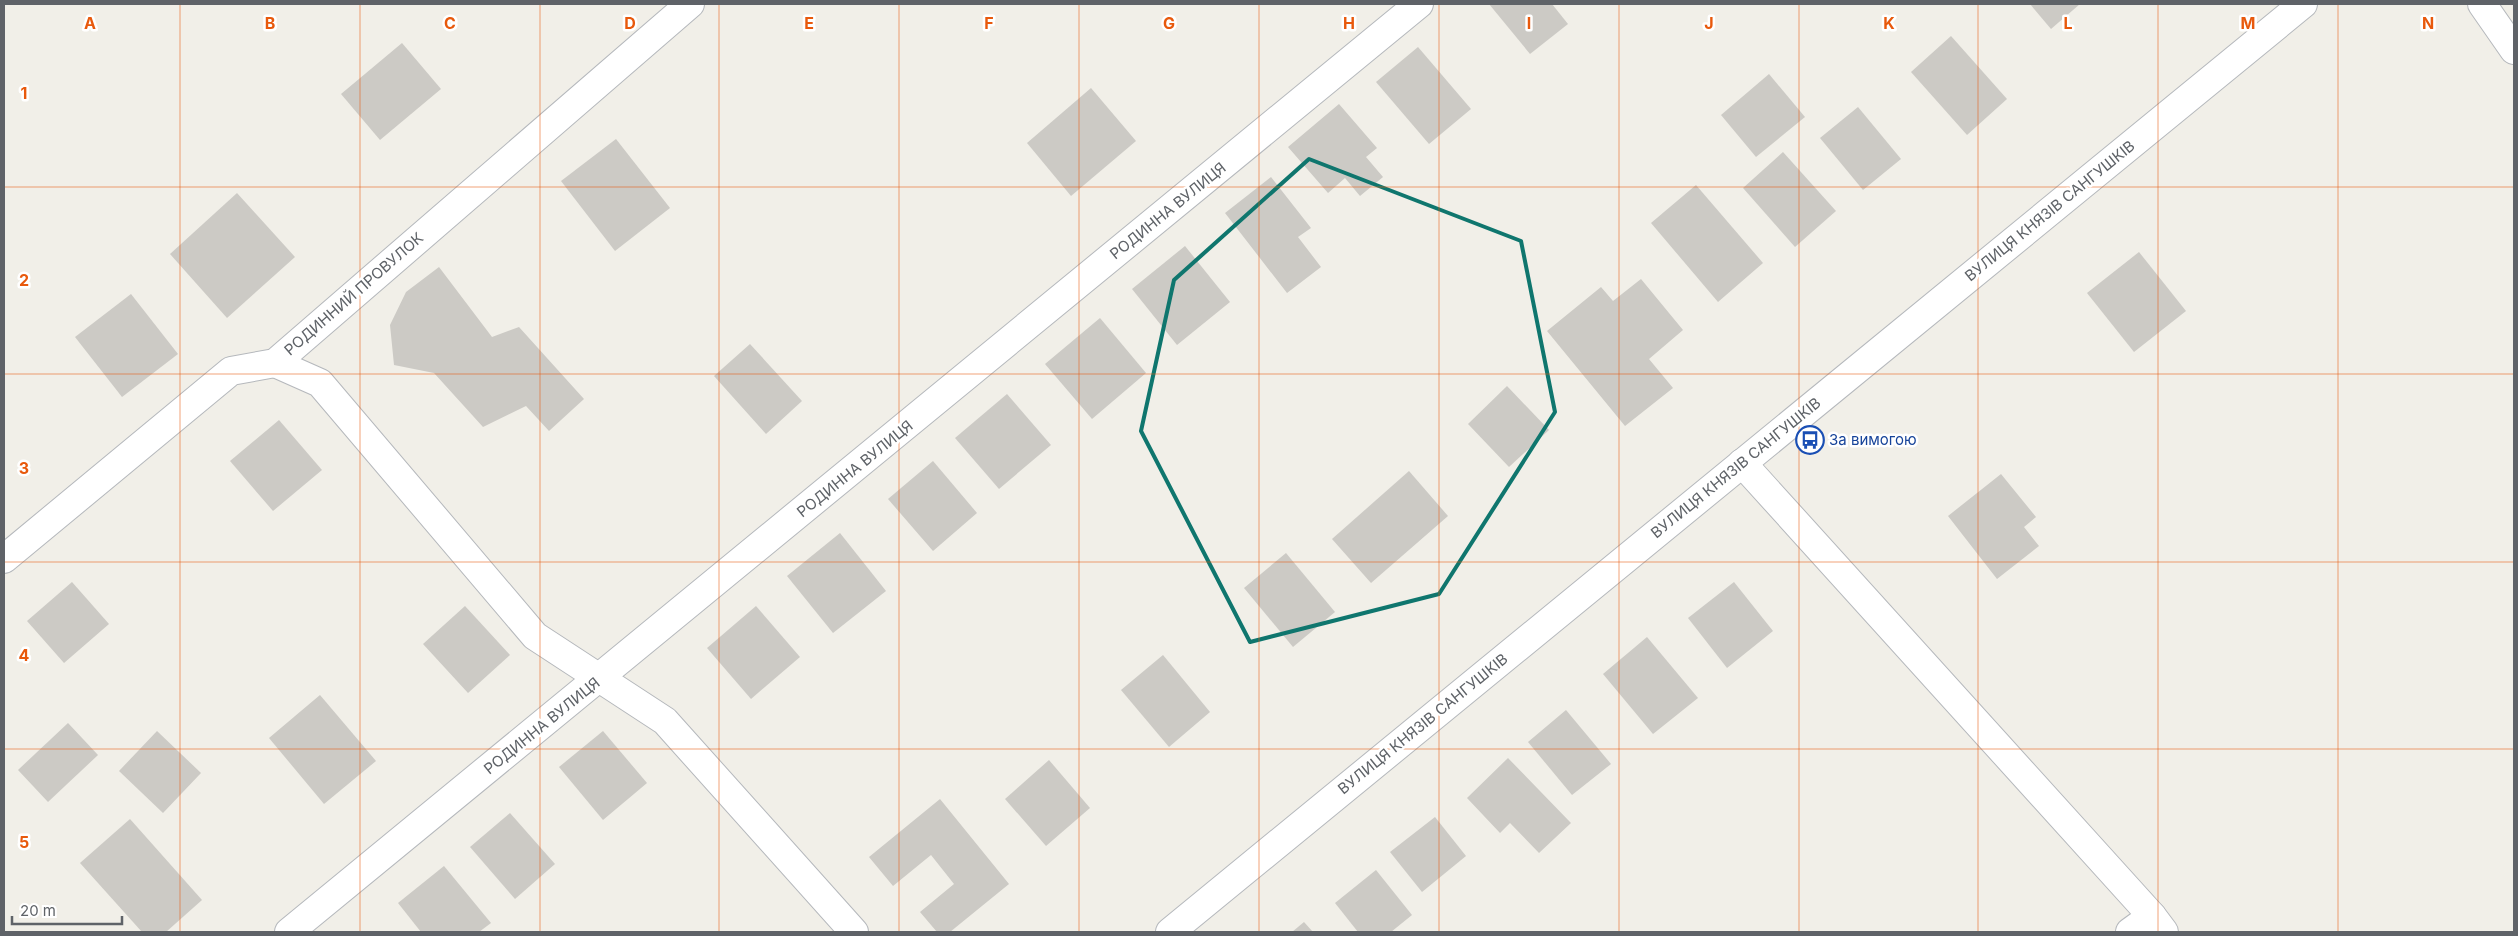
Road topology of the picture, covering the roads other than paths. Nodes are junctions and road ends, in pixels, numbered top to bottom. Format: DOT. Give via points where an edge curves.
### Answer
graph roads {
  1 [pos="690,4"];
  2 [pos="1419,4"];
  3 [pos="2303,4"];
  4 [pos="2482,4"];
  5 [pos="2514,50"];
  6 [pos="275,362"];
  7 [pos="1742,463"];
  8 [pos="4,559"];
  9 [pos="599,680"];
  10 [pos="2158,924"];
  11 [pos="289,932"];
  12 [pos="854,932"];
  13 [pos="1170,932"];
  14 [pos="2130,932"];
  1 -- 6 [label="street, РОДИННИЙ ПРОВУЛОК"];
  2 -- 9 [label="street, РОДИННА ВУЛИЦЯ"];
  3 -- 7 [label="street, ВУЛИЦЯ КНЯЗІВ САНГУШКІВ"];
  4 -- 5 [label="street"];
  6 -- 8 [label="street, РОДИННИЙ ПРОВУЛОК" via="230,371"];
  6 -- 9 [label="street" via="320,383 535,636"];
  7 -- 10 [label="street"];
  7 -- 13 [label="street, ВУЛИЦЯ КНЯЗІВ САНГУШКІВ"];
  9 -- 11 [label="street, РОДИННА ВУЛИЦЯ"];
  9 -- 12 [label="street" via="665,721"];
  10 -- 14 [label="street"];
}
